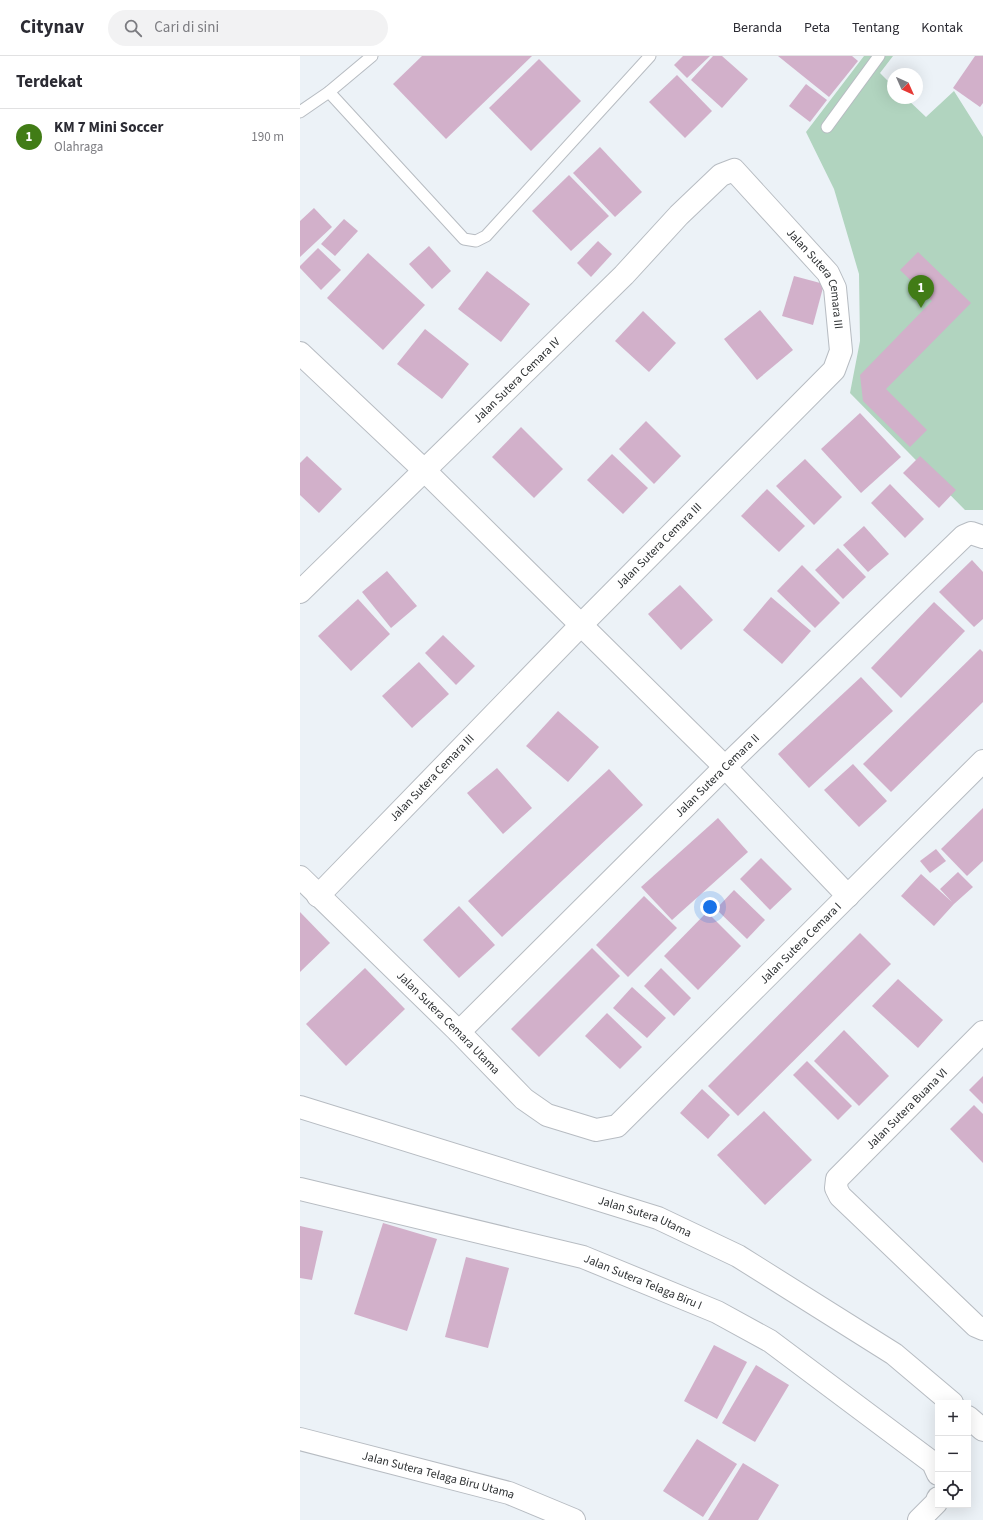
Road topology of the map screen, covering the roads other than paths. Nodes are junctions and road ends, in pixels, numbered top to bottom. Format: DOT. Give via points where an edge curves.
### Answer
graph roads {
  1 [pos="372,56"];
  2 [pos="650,56"];
  3 [pos="879,56"];
  4 [pos="329,92"];
  5 [pos="300,112"];
  6 [pos="827,127"];
  7 [pos="734,170"];
  8 [pos="300,353"];
  9 [pos="425,471"];
  10 [pos="983,538"];
  11 [pos="300,592"];
  12 [pos="581,625"];
  13 [pos="983,761"];
  14 [pos="725,767"];
  15 [pos="300,876"];
  16 [pos="318,896"];
  17 [pos="848,896"];
  18 [pos="459,1032"];
  19 [pos="983,1032"];
  20 [pos="300,1107"];
  21 [pos="617,1126"];
  22 [pos="300,1189"];
  23 [pos="982,1329"];
  24 [pos="948,1400"];
  25 [pos="971,1420"];
  26 [pos="983,1430"];
  27 [pos="300,1439"];
  28 [pos="937,1472"];
  29 [pos="935,1504"];
  30 [pos="574,1520"];
  31 [pos="919,1520"];
  1 -- 4 [label="lane"];
  2 -- 4 [label="lane" via="486,236 476,241 464,239"];
  3 -- 6 [label="lane"];
  4 -- 5 [label="lane"];
  7 -- 9 [label="street, Jalan Sutera Cemara IV" via="721,175 679,215 624,275"];
  7 -- 12 [label="street, Jalan Sutera Cemara III" via="828,273 835,288 841,351 834,370"];
  8 -- 9 [label="street"];
  9 -- 11 [label="street, Jalan Sutera Cemara IV"];
  9 -- 12 [label="street"];
  10 -- 14 [label="street, Jalan Sutera Cemara II" via="971,533 964,536"];
  12 -- 14 [label="street"];
  12 -- 16 [label="street, Jalan Sutera Cemara III"];
  13 -- 17 [label="street, Jalan Sutera Cemara I"];
  14 -- 17 [label="street"];
  14 -- 18 [label="street, Jalan Sutera Cemara II"];
  15 -- 16 [label="street, Jalan Sutera Cemara Utama"];
  16 -- 18 [label="street, Jalan Sutera Cemara Utama"];
  17 -- 21 [label="street, Jalan Sutera Cemara I"];
  18 -- 21 [label="street, Jalan Sutera Cemara Utama" via="524,1099 547,1115 596,1130"];
  19 -- 23 [label="street, Jalan Sutera Buana VI" via="837,1179 836,1188 840,1196"];
  20 -- 24 [label="street, Jalan Sutera Utama" via="658,1218 738,1256 894,1354"];
  22 -- 28 [label="street, Jalan Sutera Telaga Biru I" via="583,1257 717,1312 770,1341 933,1463"];
  25 -- 26 [label="street"];
  27 -- 30 [label="street, Jalan Sutera Telaga Biru Utama" via="509,1494"];
  29 -- 31 [label="street"];
}
